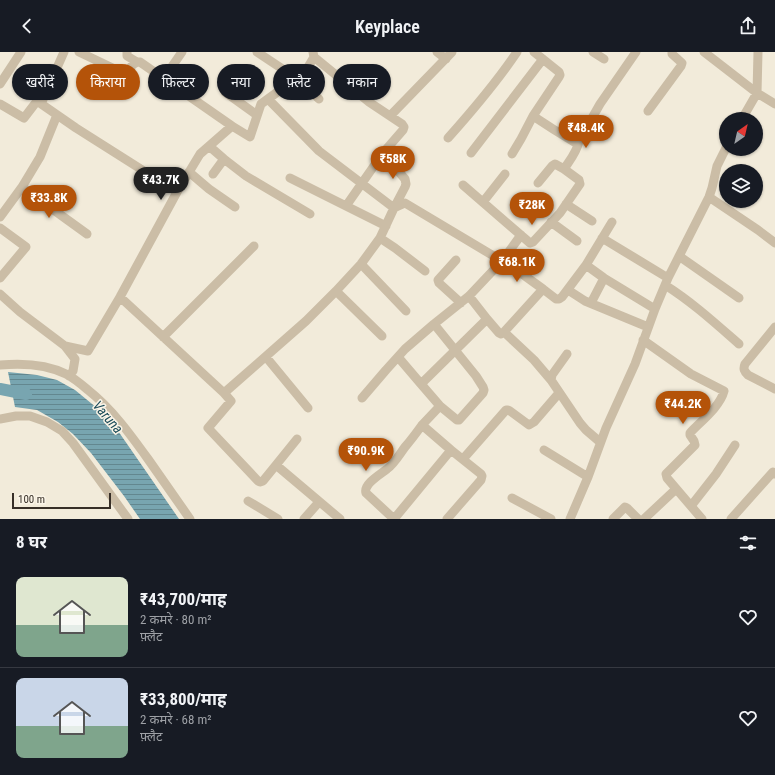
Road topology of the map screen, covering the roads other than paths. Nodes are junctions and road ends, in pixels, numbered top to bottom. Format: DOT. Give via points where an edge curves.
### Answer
graph roads {
  1 [pos="21,52"];
  2 [pos="64,52"];
  3 [pos="79,52"];
  4 [pos="127,52"];
  5 [pos="182,52"];
  6 [pos="257,52"];
  7 [pos="437,52"];
  8 [pos="517,52"];
  9 [pos="534,52"];
  10 [pos="593,52"];
  11 [pos="636,52"];
  12 [pos="672,52"];
  13 [pos="704,52"];
  14 [pos="758,52"];
  15 [pos="313,54"];
  16 [pos="449,55"];
  17 [pos="543,59"];
  18 [pos="604,59"];
  19 [pos="137,62"];
  20 [pos="174,64"];
  21 [pos="275,64"];
  22 [pos="309,64"];
  23 [pos="148,67"];
  24 [pos="0,84"];
  25 [pos="757,93"];
  26 [pos="273,95"];
  27 [pos="268,99"];
  28 [pos="195,100"];
  29 [pos="236,100"];
  30 [pos="0,104"];
  31 [pos="41,104"];
  32 [pos="775,104"];
  33 [pos="648,111"];
  34 [pos="746,112"];
  35 [pos="57,115"];
  36 [pos="257,115"];
  37 [pos="390,116"];
  38 [pos="533,116"];
  39 [pos="232,126"];
  40 [pos="448,138"];
  41 [pos="579,141"];
  42 [pos="209,146"];
  43 [pos="383,153"];
  44 [pos="471,153"];
  45 [pos="512,154"];
  46 [pos="722,156"];
  47 [pos="224,159"];
  48 [pos="564,170"];
  49 [pos="189,172"];
  50 [pos="213,174"];
  51 [pos="506,174"];
  52 [pos="290,178"];
  53 [pos="538,183"];
  54 [pos="362,184"];
  55 [pos="463,185"];
  56 [pos="22,187"];
  57 [pos="178,192"];
  58 [pos="709,197"];
  59 [pos="483,202"];
  60 [pos="566,204"];
  61 [pos="346,206"];
  62 [pos="235,208"];
  63 [pos="394,208"];
  64 [pos="310,214"];
  65 [pos="0,217"];
  66 [pos="592,221"];
  67 [pos="551,222"];
  68 [pos="612,222"];
  69 [pos="386,226"];
  70 [pos="0,228"];
  71 [pos="87,234"];
  72 [pos="521,235"];
  73 [pos="380,238"];
  74 [pos="602,238"];
  75 [pos="577,241"];
  76 [pos="775,243"];
  77 [pos="254,246"];
  78 [pos="679,256"];
  79 [pos="456,260"];
  80 [pos="502,261"];
  81 [pos="361,264"];
  82 [pos="586,265"];
  83 [pos="425,271"];
  84 [pos="0,278"];
  85 [pos="604,278"];
  86 [pos="667,282"];
  87 [pos="543,289"];
  88 [pos="568,290"];
  89 [pos="336,292"];
  90 [pos="0,294"];
  91 [pos="469,296"];
  92 [pos="120,297"];
  93 [pos="739,298"];
  94 [pos="461,303"];
  95 [pos="592,303"];
  96 [pos="655,309"];
  97 [pos="406,310"];
  98 [pos="487,319"];
  99 [pos="434,324"];
  100 [pos="648,327"];
  101 [pos="775,327"];
  102 [pos="504,332"];
  103 [pos="382,336"];
  104 [pos="163,337"];
  105 [pos="643,340"];
  106 [pos="739,344"];
  107 [pos="65,346"];
  108 [pos="455,350"];
  109 [pos="567,354"];
  110 [pos="266,357"];
  111 [pos="398,357"];
  112 [pos="0,365"];
  113 [pos="69,376"];
  114 [pos="551,380"];
  115 [pos="421,384"];
  116 [pos="775,390"];
  117 [pos="560,393"];
  118 [pos="224,394"];
  119 [pos="362,398"];
  120 [pos="440,406"];
  121 [pos="308,408"];
  122 [pos="0,419"];
  123 [pos="422,425"];
  124 [pos="297,439"];
  125 [pos="600,442"];
  126 [pos="735,445"];
  127 [pos="451,450"];
  128 [pos="544,450"];
  129 [pos="463,459"];
  130 [pos="276,465"];
  131 [pos="774,472"];
  132 [pos="588,477"];
  133 [pos="676,489"];
  134 [pos="512,498"];
  135 [pos="248,501"];
  136 [pos="320,502"];
  137 [pos="691,506"];
  138 [pos="128,519"];
  139 [pos="190,519"];
  140 [pos="278,519"];
  141 [pos="304,519"];
  142 [pos="340,519"];
  143 [pos="394,519"];
  144 [pos="447,519"];
  145 [pos="551,519"];
  146 [pos="570,519"];
  147 [pos="613,519"];
  148 [pos="638,519"];
  149 [pos="644,519"];
  150 [pos="702,519"];
  151 [pos="731,519"];
  1 -- 24 [label="street"];
  2 -- 31 [label="street"];
  3 -- 19 [label="street" via="123,72"];
  4 -- 19 [label="street" via="127,56"];
  5 -- 20 [label="street"];
  6 -- 21 [label="street"];
  7 -- 16 [label="street"];
  8 -- 40 [label="street" via="479,104"];
  9 -- 17 [label="street"];
  10 -- 18 [label="street"];
  11 -- 41 [label="street" via="604,97"];
  12 -- 33 [label="street" via="682,63 681,66"];
  13 -- 25 [label="street"];
  14 -- 25 [label="street"];
  15 -- 22 [label="street"];
  15 -- 37 [label="street" via="369,102"];
  16 -- 37 [label="street"];
  17 -- 38 [label="street" via="560,75"];
  17 -- 44 [label="street"];
  19 -- 23 [label="street"];
  25 -- 32 [label="street"];
  25 -- 34 [label="street"];
  26 -- 27 [label="street"];
  27 -- 36 [label="street" via="260,104"];
  27 -- 54 [label="street" via="319,151"];
  28 -- 39 [label="street"];
  29 -- 36 [label="street"];
  30 -- 31 [label="street" via="24,118 37,101"];
  31 -- 35 [label="street"];
  35 -- 56 [label="street" via="40,157"];
  35 -- 57 [label="street"];
  36 -- 39 [label="street" via="250,137"];
  37 -- 43 [label="street" via="402,124 404,129"];
  38 -- 41 [label="street" via="574,142"];
  38 -- 45 [label="street"];
  39 -- 42 [label="street"];
  41 -- 48 [label="street" via="576,152"];
  42 -- 47 [label="street"];
  42 -- 49 [label="street" via="200,154"];
  43 -- 54 [label="street"];
  43 -- 63 [label="street" via="406,181"];
  46 -- 58 [label="street"];
  47 -- 50 [label="street"];
  47 -- 64 [label="street" via="246,176"];
  48 -- 53 [label="street" via="554,164"];
  48 -- 60 [label="street" via="580,182"];
  49 -- 57 [label="street"];
  49 -- 62 [label="street"];
  51 -- 59 [label="street"];
  52 -- 61 [label="street"];
  54 -- 61 [label="street"];
  54 -- 63 [label="street"];
  55 -- 59 [label="street"];
  56 -- 65 [label="street"];
  56 -- 71 [label="street"];
  57 -- 92 [label="street"];
  58 -- 76 [label="street"];
  58 -- 78 [label="street"];
  59 -- 72 [label="street"];
  60 -- 66 [label="street"];
  60 -- 67 [label="street"];
  61 -- 69 [label="street"];
  63 -- 69 [label="street"];
  63 -- 80 [label="street" via="405,203"];
  67 -- 72 [label="street" via="532,243"];
  67 -- 75 [label="street"];
  68 -- 74 [label="street"];
  69 -- 73 [label="street"];
  70 -- 84 [label="street" via="26,247"];
  72 -- 80 [label="street"];
  73 -- 81 [label="street"];
  73 -- 83 [label="street"];
  74 -- 82 [label="street"];
  74 -- 86 [label="street"];
  77 -- 104 [label="street"];
  78 -- 86 [label="street"];
  78 -- 93 [label="street"];
  79 -- 94 [label="street" via="438,280"];
  80 -- 87 [label="street"];
  80 -- 91 [label="street"];
  81 -- 89 [label="street"];
  81 -- 97 [label="street"];
  82 -- 85 [label="street"];
  82 -- 88 [label="street"];
  85 -- 95 [label="street"];
  85 -- 96 [label="street"];
  86 -- 96 [label="street"];
  86 -- 106 [label="street"];
  87 -- 88 [label="street" via="556,299"];
  87 -- 102 [label="street"];
  88 -- 95 [label="street"];
  89 -- 103 [label="street"];
  89 -- 110 [label="street"];
  90 -- 107 [label="street" via="23,315"];
  91 -- 94 [label="street"];
  91 -- 98 [label="street"];
  92 -- 104 [label="street"];
  92 -- 107 [label="street" via="88,351"];
  94 -- 99 [label="street"];
  95 -- 100 [label="street"];
  96 -- 100 [label="street"];
  98 -- 102 [label="street" via="499,333"];
  98 -- 108 [label="street"];
  99 -- 108 [label="street"];
  99 -- 111 [label="street"];
  100 -- 105 [label="street"];
  101 -- 116 [label="street" via="745,364 744,369 748,375"];
  102 -- 114 [label="street"];
  104 -- 118 [label="street"];
  105 -- 125 [label="street"];
  105 -- 133 [label="street" via="691,374 724,392 707,417 690,433 695,445 666,474"];
  107 -- 113 [label="street" via="75,359"];
  108 -- 115 [label="street"];
  108 -- 120 [label="street" via="483,387 484,393 459,420"];
  109 -- 114 [label="street"];
  110 -- 118 [label="street"];
  110 -- 121 [label="street"];
  111 -- 115 [label="street"];
  111 -- 119 [label="street"];
  112 -- 113 [label="street" via="33,365 53,369"];
  113 -- 139 [label="street" via="110,410"];
  114 -- 117 [label="street"];
  115 -- 120 [label="street"];
  117 -- 125 [label="street" via="580,423"];
  117 -- 129 [label="street" via="530,425 506,410"];
  118 -- 130 [label="street" via="231,401 208,428 258,481 263,481"];
  120 -- 123 [label="street"];
  122 -- 138 [label="street" via="30,416 62,431"];
  123 -- 127 [label="street"];
  123 -- 143 [label="street" via="393,463 372,480 365,490"];
  124 -- 130 [label="street"];
  125 -- 132 [label="street"];
  126 -- 137 [label="street"];
  127 -- 129 [label="street"];
  127 -- 143 [label="street"];
  128 -- 132 [label="street"];
  129 -- 144 [label="street" via="481,474 481,480"];
  130 -- 136 [label="street"];
  131 -- 151 [label="street"];
  132 -- 146 [label="street"];
  133 -- 137 [label="street"];
  133 -- 149 [label="street"];
  134 -- 145 [label="street"];
  135 -- 140 [label="street"];
  136 -- 141 [label="street"];
  136 -- 142 [label="street"];
  137 -- 150 [label="street"];
  147 -- 148 [label="street" via="625,507"];
}
